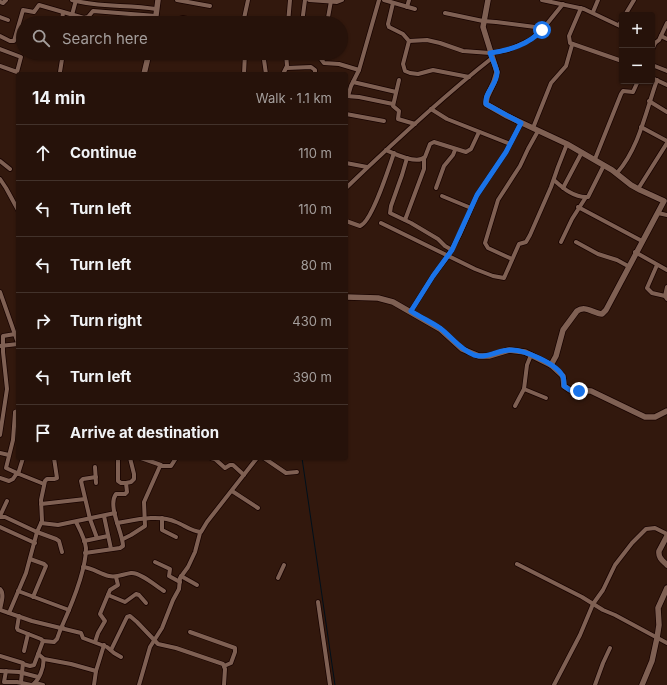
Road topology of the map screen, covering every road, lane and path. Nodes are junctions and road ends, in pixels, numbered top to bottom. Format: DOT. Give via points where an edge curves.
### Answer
graph roads {
  1 [pos="6,0"];
  2 [pos="74,0"];
  3 [pos="133,0"];
  4 [pos="158,0"];
  5 [pos="177,0"];
  6 [pos="248,0"];
  7 [pos="290,0"];
  8 [pos="305,0"];
  9 [pos="309,0"];
  10 [pos="342,0"];
  11 [pos="379,0"];
  12 [pos="384,0"];
  13 [pos="409,0"];
  14 [pos="488,0"];
  15 [pos="542,0"];
  16 [pos="598,0"];
  17 [pos="634,0"];
  18 [pos="549,1"];
  19 [pos="0,2"];
  20 [pos="331,2"];
  21 [pos="393,3"];
  22 [pos="563,4"];
  23 [pos="132,6"];
  24 [pos="210,6"];
  25 [pos="407,7"];
  26 [pos="581,8"];
  27 [pos="156,9"];
  28 [pos="415,9"];
  29 [pos="63,12"];
  30 [pos="593,12"];
  31 [pos="627,12"];
  32 [pos="445,13"];
  33 [pos="72,15"];
  34 [pos="0,16"];
  35 [pos="21,16"];
  36 [pos="63,16"];
  37 [pos="77,16"];
  38 [pos="88,16"];
  39 [pos="156,16"];
  40 [pos="245,16"];
  41 [pos="289,16"];
  42 [pos="303,16"];
  43 [pos="329,16"];
  44 [pos="8,20"];
  45 [pos="483,21"];
  46 [pos="667,23"];
  47 [pos="619,25"];
  48 [pos="543,28"];
  49 [pos="16,34"];
  50 [pos="0,36"];
  51 [pos="661,36"];
  52 [pos="667,39"];
  53 [pos="409,41"];
  54 [pos="655,42"];
  55 [pos="572,45"];
  56 [pos="0,49"];
  57 [pos="16,55"];
  58 [pos="491,56"];
  59 [pos="20,60"];
  60 [pos="62,60"];
  61 [pos="147,60"];
  62 [pos="245,60"];
  63 [pos="264,60"];
  64 [pos="288,60"];
  65 [pos="322,60"];
  66 [pos="619,60"];
  67 [pos="0,66"];
  68 [pos="655,66"];
  69 [pos="287,68"];
  70 [pos="359,70"];
  71 [pos="667,71"];
  72 [pos="16,72"];
  73 [pos="60,72"];
  74 [pos="144,72"];
  75 [pos="244,72"];
  76 [pos="266,72"];
  77 [pos="284,72"];
  78 [pos="315,72"];
  79 [pos="16,73"];
  80 [pos="469,77"];
  81 [pos="399,80"];
  82 [pos="657,80"];
  83 [pos="353,82"];
  84 [pos="637,84"];
  85 [pos="667,85"];
  86 [pos="396,92"];
  87 [pos="348,94"];
  88 [pos="348,96"];
  89 [pos="649,101"];
  90 [pos="393,104"];
  91 [pos="431,109"];
  92 [pos="667,112"];
  93 [pos="348,114"];
  94 [pos="384,121"];
  95 [pos="521,123"];
  96 [pos="415,124"];
  97 [pos="641,127"];
  98 [pos="536,130"];
  99 [pos="479,132"];
  100 [pos="667,142"];
  101 [pos="510,144"];
  102 [pos="567,144"];
  103 [pos="386,150"];
  104 [pos="455,150"];
  105 [pos="582,152"];
  106 [pos="394,153"];
  107 [pos="407,158"];
  108 [pos="424,159"];
  109 [pos="595,159"];
  110 [pos="0,161"];
  111 [pos="348,163"];
  112 [pos="604,165"];
  113 [pos="368,167"];
  114 [pos="10,169"];
  115 [pos="616,173"];
  116 [pos="0,180"];
  117 [pos="554,180"];
  118 [pos="348,186"];
  119 [pos="436,188"];
  120 [pos="563,188"];
  121 [pos="638,189"];
  122 [pos="442,196"];
  123 [pos="586,197"];
  124 [pos="666,198"];
  125 [pos="16,206"];
  126 [pos="578,207"];
  127 [pos="471,208"];
  128 [pos="658,213"];
  129 [pos="667,215"];
  130 [pos="405,220"];
  131 [pos="348,222"];
  132 [pos="381,223"];
  133 [pos="642,241"];
  134 [pos="562,242"];
  135 [pos="576,242"];
  136 [pos="452,250"];
  137 [pos="636,252"];
  138 [pos="448,256"];
  139 [pos="512,259"];
  140 [pos="657,265"];
  141 [pos="628,266"];
  142 [pos="667,270"];
  143 [pos="667,287"];
  144 [pos="0,292"];
  145 [pos="666,297"];
  146 [pos="348,298"];
  147 [pos="411,311"];
  148 [pos="15,334"];
  149 [pos="2,336"];
  150 [pos="16,337"];
  151 [pos="16,343"];
  152 [pos="1,346"];
  153 [pos="531,355"];
  154 [pos="551,365"];
  155 [pos="2,367"];
  156 [pos="524,389"];
  157 [pos="546,398"];
  158 [pos="515,406"];
  159 [pos="667,411"];
  160 [pos="16,412"];
  161 [pos="16,424"];
  162 [pos="0,436"];
  163 [pos="0,453"];
  164 [pos="9,455"];
  165 [pos="22,460"];
  166 [pos="54,460"];
  167 [pos="118,460"];
  168 [pos="131,460"];
  169 [pos="147,460"];
  170 [pos="175,460"];
  171 [pos="216,460"];
  172 [pos="255,460"];
  173 [pos="267,460"];
  174 [pos="161,465"];
  175 [pos="95,467"];
  176 [pos="297,472"];
  177 [pos="17,474"];
  178 [pos="244,475"];
  179 [pos="96,477"];
  180 [pos="0,478"];
  181 [pos="96,483"];
  182 [pos="126,483"];
  183 [pos="44,484"];
  184 [pos="232,491"];
  185 [pos="85,499"];
  186 [pos="7,501"];
  187 [pos="41,504"];
  188 [pos="258,508"];
  189 [pos="1,509"];
  190 [pos="115,513"];
  191 [pos="0,516"];
  192 [pos="104,516"];
  193 [pos="162,518"];
  194 [pos="90,519"];
  195 [pos="145,520"];
  196 [pos="76,522"];
  197 [pos="41,523"];
  198 [pos="117,523"];
  199 [pos="0,528"];
  200 [pos="37,532"];
  201 [pos="200,533"];
  202 [pos="667,535"];
  203 [pos="108,536"];
  204 [pos="176,536"];
  205 [pos="97,538"];
  206 [pos="123,539"];
  207 [pos="84,541"];
  208 [pos="34,542"];
  209 [pos="111,550"];
  210 [pos="62,552"];
  211 [pos="85,553"];
  212 [pos="30,559"];
  213 [pos="154,562"];
  214 [pos="518,564"];
  215 [pos="284,565"];
  216 [pos="667,565"];
  217 [pos="83,567"];
  218 [pos="181,576"];
  219 [pos="116,577"];
  220 [pos="278,578"];
  221 [pos="180,582"];
  222 [pos="197,585"];
  223 [pos="667,588"];
  224 [pos="0,589"];
  225 [pos="18,591"];
  226 [pos="164,591"];
  227 [pos="108,595"];
  228 [pos="33,597"];
  229 [pos="318,602"];
  230 [pos="146,603"];
  231 [pos="593,604"];
  232 [pos="0,610"];
  233 [pos="69,610"];
  234 [pos="10,613"];
  235 [pos="19,616"];
  236 [pos="62,628"];
  237 [pos="190,632"];
  238 [pos="28,634"];
  239 [pos="657,638"];
  240 [pos="43,640"];
  241 [pos="154,640"];
  242 [pos="95,642"];
  243 [pos="667,643"];
  244 [pos="104,645"];
  245 [pos="610,648"];
  246 [pos="111,650"];
  247 [pos="24,652"];
  248 [pos="38,654"];
  249 [pos="0,656"];
  250 [pos="121,657"];
  251 [pos="44,659"];
  252 [pos="23,664"];
  253 [pos="224,666"];
  254 [pos="0,671"];
  255 [pos="6,671"];
  256 [pos="96,671"];
  257 [pos="22,673"];
  258 [pos="38,677"];
  259 [pos="21,682"];
  260 [pos="3,684"];
  261 [pos="33,684"];
  262 [pos="43,685"];
  263 [pos="94,685"];
  264 [pos="139,685"];
  265 [pos="224,685"];
  266 [pos="330,685"];
  267 [pos="554,685"];
  268 [pos="595,685"];
  269 [pos="642,685"];
  1 -- 19 [label="street"];
  2 -- 23 [label="street" via="96,5"];
  2 -- 33 [label="street"];
  3 -- 23 [label="street"];
  4 -- 27 [label="street"];
  5 -- 24 [label="street"];
  6 -- 40 [label="street"];
  7 -- 41 [label="street"];
  8 -- 42 [label="street"];
  9 -- 20 [label="street"];
  10 -- 20 [label="street"];
  11 -- 70 [label="street"];
  12 -- 21 [label="street"];
  13 -- 25 [label="street"];
  14 -- 45 [label="street"];
  15 -- 18 [label="street"];
  16 -- 30 [label="street"];
  17 -- 31 [label="street"];
  18 -- 22 [label="street"];
  20 -- 43 [label="street"];
  21 -- 25 [label="street"];
  21 -- 53 [label="street" via="389,27 403,34"];
  22 -- 26 [label="street"];
  22 -- 48 [label="street"];
  23 -- 27 [label="street"];
  25 -- 28 [label="street"];
  26 -- 30 [label="street"];
  26 -- 55 [label="street" via="569,36"];
  27 -- 39 [label="street"];
  29 -- 33 [label="street"];
  29 -- 35 [label="street" via="41,5 37,6 34,12 24,9"];
  29 -- 36 [label="street"];
  30 -- 47 [label="street"];
  32 -- 45 [label="street"];
  33 -- 37 [label="street"];
  34 -- 44 [label="street"];
  38 -- 39 [label="street" via="93,11"];
  45 -- 48 [label="street"];
  45 -- 58 [label="street"];
  46 -- 51 [label="street"];
  48 -- 58 [label="street" via="525,43"];
  49 -- 50 [label="street" via="14,41"];
  51 -- 52 [label="street"];
  51 -- 54 [label="street"];
  53 -- 58 [label="street" via="427,40"];
  53 -- 80 [label="street" via="403,64 405,71 418,74 433,70"];
  55 -- 66 [label="street"];
  55 -- 98 [label="street" via="566,66 551,82"];
  56 -- 57 [label="street"];
  58 -- 80 [label="street"];
  58 -- 95 [label="street" via="497,72 486,104"];
  59 -- 72 [label="street"];
  60 -- 73 [label="street"];
  61 -- 74 [label="street"];
  62 -- 75 [label="street"];
  63 -- 76 [label="street"];
  64 -- 69 [label="street"];
  65 -- 70 [label="street"];
  67 -- 79 [label="street"];
  68 -- 71 [label="street"];
  69 -- 77 [label="street"];
  69 -- 78 [label="street" via="311,67"];
  70 -- 83 [label="street"];
  80 -- 91 [label="street"];
  81 -- 86 [label="street"];
  82 -- 85 [label="street"];
  82 -- 89 [label="street"];
  83 -- 86 [label="street"];
  83 -- 87 [label="street"];
  84 -- 109 [label="street" via="633,92 623,91 621,94"];
  86 -- 90 [label="street"];
  88 -- 90 [label="street"];
  89 -- 92 [label="street"];
  89 -- 97 [label="street"];
  90 -- 96 [label="street" via="399,111 398,119"];
  91 -- 96 [label="street"];
  91 -- 99 [label="street" via="447,119"];
  93 -- 94 [label="street"];
  95 -- 98 [label="street"];
  95 -- 101 [label="street"];
  96 -- 103 [label="street"];
  97 -- 100 [label="street"];
  97 -- 115 [label="street" via="635,144"];
  98 -- 102 [label="street"];
  98 -- 139 [label="street" via="520,166 498,200 485,243 488,248"];
  99 -- 101 [label="street"];
  99 -- 104 [label="street" via="468,151"];
  100 -- 121 [label="street"];
  101 -- 127 [label="street"];
  102 -- 105 [label="street"];
  102 -- 117 [label="street"];
  103 -- 106 [label="street"];
  103 -- 113 [label="street"];
  104 -- 108 [label="street" via="432,142"];
  104 -- 119 [label="street"];
  105 -- 109 [label="street"];
  105 -- 120 [label="street"];
  106 -- 107 [label="street"];
  106 -- 131 [label="street" via="366,222 360,226"];
  107 -- 108 [label="street"];
  107 -- 130 [label="street" via="390,211"];
  108 -- 130 [label="street" via="424,169"];
  109 -- 112 [label="street"];
  110 -- 114 [label="street"];
  111 -- 113 [label="street"];
  112 -- 115 [label="street"];
  112 -- 123 [label="street" via="590,195"];
  113 -- 118 [label="street"];
  115 -- 121 [label="street"];
  116 -- 125 [label="street"];
  117 -- 120 [label="street"];
  117 -- 139 [label="street" via="528,240 519,244"];
  120 -- 123 [label="street"];
  121 -- 124 [label="street"];
  122 -- 127 [label="street"];
  123 -- 126 [label="street"];
  124 -- 128 [label="street"];
  126 -- 133 [label="street"];
  126 -- 134 [label="street"];
  127 -- 136 [label="street"];
  128 -- 129 [label="street"];
  128 -- 133 [label="street"];
  130 -- 136 [label="street"];
  132 -- 138 [label="street"];
  133 -- 137 [label="street"];
  135 -- 141 [label="street"];
  136 -- 138 [label="street"];
  137 -- 140 [label="street"];
  137 -- 141 [label="street"];
  138 -- 139 [label="street" via="502,278 506,276"];
  138 -- 147 [label="street"];
  140 -- 142 [label="street"];
  140 -- 145 [label="street" via="647,288 652,293"];
  141 -- 154 [label="street" via="603,313 598,314 582,308 575,314 562,333"];
  143 -- 145 [label="street"];
  144 -- 148 [label="street"];
  146 -- 147 [label="street" via="384,299"];
  147 -- 153 [label="street" via="440,328 462,349 473,354 484,357 509,350"];
  148 -- 149 [label="street"];
  148 -- 150 [label="street"];
  149 -- 152 [label="street"];
  151 -- 152 [label="street"];
  152 -- 155 [label="street"];
  153 -- 154 [label="street"];
  153 -- 156 [label="street"];
  154 -- 159 [label="street" via="563,376 564,386 570,390 591,391 645,416 655,417"];
  155 -- 162 [label="street" via="6,395"];
  156 -- 157 [label="street"];
  156 -- 158 [label="street"];
  160 -- 161 [label="street"];
  161 -- 164 [label="street"];
  163 -- 164 [label="street"];
  164 -- 177 [label="street" via="6,468"];
  165 -- 177 [label="street"];
  166 -- 183 [label="street" via="57,478 45,479"];
  167 -- 182 [label="street" via="118,481"];
  168 -- 182 [label="street" via="134,479"];
  169 -- 174 [label="street"];
  170 -- 174 [label="street" via="171,466"];
  171 -- 178 [label="street" via="225,468 232,465"];
  172 -- 178 [label="street"];
  173 -- 176 [label="street" via="286,473"];
  174 -- 195 [label="street" via="144,500"];
  175 -- 179 [label="street"];
  177 -- 180 [label="street" via="12,481"];
  177 -- 183 [label="street"];
  178 -- 184 [label="street"];
  179 -- 181 [label="street"];
  179 -- 185 [label="street" via="82,480"];
  182 -- 190 [label="street" via="125,494 114,495"];
  183 -- 187 [label="street"];
  184 -- 188 [label="street"];
  184 -- 201 [label="street"];
  185 -- 187 [label="street"];
  185 -- 194 [label="street"];
  186 -- 189 [label="street"];
  187 -- 197 [label="street"];
  189 -- 191 [label="street"];
  190 -- 192 [label="street"];
  190 -- 198 [label="street"];
  191 -- 200 [label="street"];
  192 -- 194 [label="street"];
  192 -- 203 [label="street"];
  193 -- 195 [label="street"];
  193 -- 201 [label="street"];
  193 -- 204 [label="street" via="162,530"];
  194 -- 196 [label="street"];
  194 -- 205 [label="street"];
  195 -- 198 [label="street"];
  195 -- 206 [label="street" via="144,526"];
  196 -- 197 [label="street" via="58,525"];
  196 -- 207 [label="street"];
  197 -- 200 [label="street"];
  198 -- 206 [label="street"];
  199 -- 208 [label="street"];
  200 -- 208 [label="street"];
  200 -- 210 [label="street" via="56,538"];
  201 -- 218 [label="street" via="195,552"];
  202 -- 216 [label="street" via="658,554"];
  202 -- 231 [label="street" via="651,528 643,530 620,557"];
  203 -- 205 [label="street"];
  203 -- 209 [label="street"];
  205 -- 207 [label="street"];
  206 -- 209 [label="street" via="122,547"];
  207 -- 211 [label="street"];
  208 -- 212 [label="street"];
  209 -- 211 [label="street"];
  211 -- 217 [label="street"];
  212 -- 225 [label="street"];
  212 -- 228 [label="street" via="46,566"];
  213 -- 221 [label="street" via="170,569 169,576"];
  214 -- 231 [label="street"];
  215 -- 220 [label="street"];
  217 -- 219 [label="street"];
  217 -- 233 [label="street"];
  218 -- 221 [label="street"];
  218 -- 222 [label="street"];
  219 -- 226 [label="street" via="136,574"];
  219 -- 227 [label="street" via="118,585 111,588"];
  221 -- 241 [label="street" via="162,628"];
  223 -- 239 [label="street" via="658,608"];
  224 -- 232 [label="street" via="3,595"];
  225 -- 228 [label="street"];
  225 -- 234 [label="street"];
  227 -- 230 [label="street" via="125,602 136,594"];
  227 -- 242 [label="street" via="100,614 105,621"];
  228 -- 233 [label="street"];
  229 -- 266 [label="street"];
  231 -- 239 [label="street"];
  231 -- 267 [label="street"];
  232 -- 234 [label="street"];
  233 -- 236 [label="street"];
  234 -- 235 [label="street"];
  235 -- 236 [label="street"];
  235 -- 238 [label="street" via="17,628"];
  236 -- 240 [label="street" via="54,642"];
  236 -- 242 [label="street" via="81,633 83,638"];
  237 -- 253 [label="street" via="235,648 231,663"];
  238 -- 240 [label="street"];
  238 -- 247 [label="street"];
  239 -- 243 [label="street"];
  239 -- 269 [label="street" via="652,661"];
  240 -- 248 [label="street"];
  241 -- 246 [label="street" via="128,616"];
  241 -- 253 [label="street" via="161,645"];
  241 -- 264 [label="street"];
  242 -- 244 [label="street"];
  244 -- 246 [label="street"];
  244 -- 256 [label="street"];
  245 -- 268 [label="street"];
  246 -- 250 [label="street"];
  248 -- 251 [label="street"];
  248 -- 252 [label="street" via="34,665"];
  249 -- 252 [label="street"];
  251 -- 256 [label="street"];
  251 -- 258 [label="street"];
  252 -- 257 [label="street"];
  253 -- 265 [label="street"];
  254 -- 255 [label="street"];
  255 -- 257 [label="street"];
  255 -- 260 [label="street"];
  256 -- 263 [label="street"];
  257 -- 258 [label="street"];
  257 -- 259 [label="street"];
  258 -- 261 [label="street"];
  259 -- 260 [label="street"];
  259 -- 261 [label="street"];
  261 -- 262 [label="street"];
}
